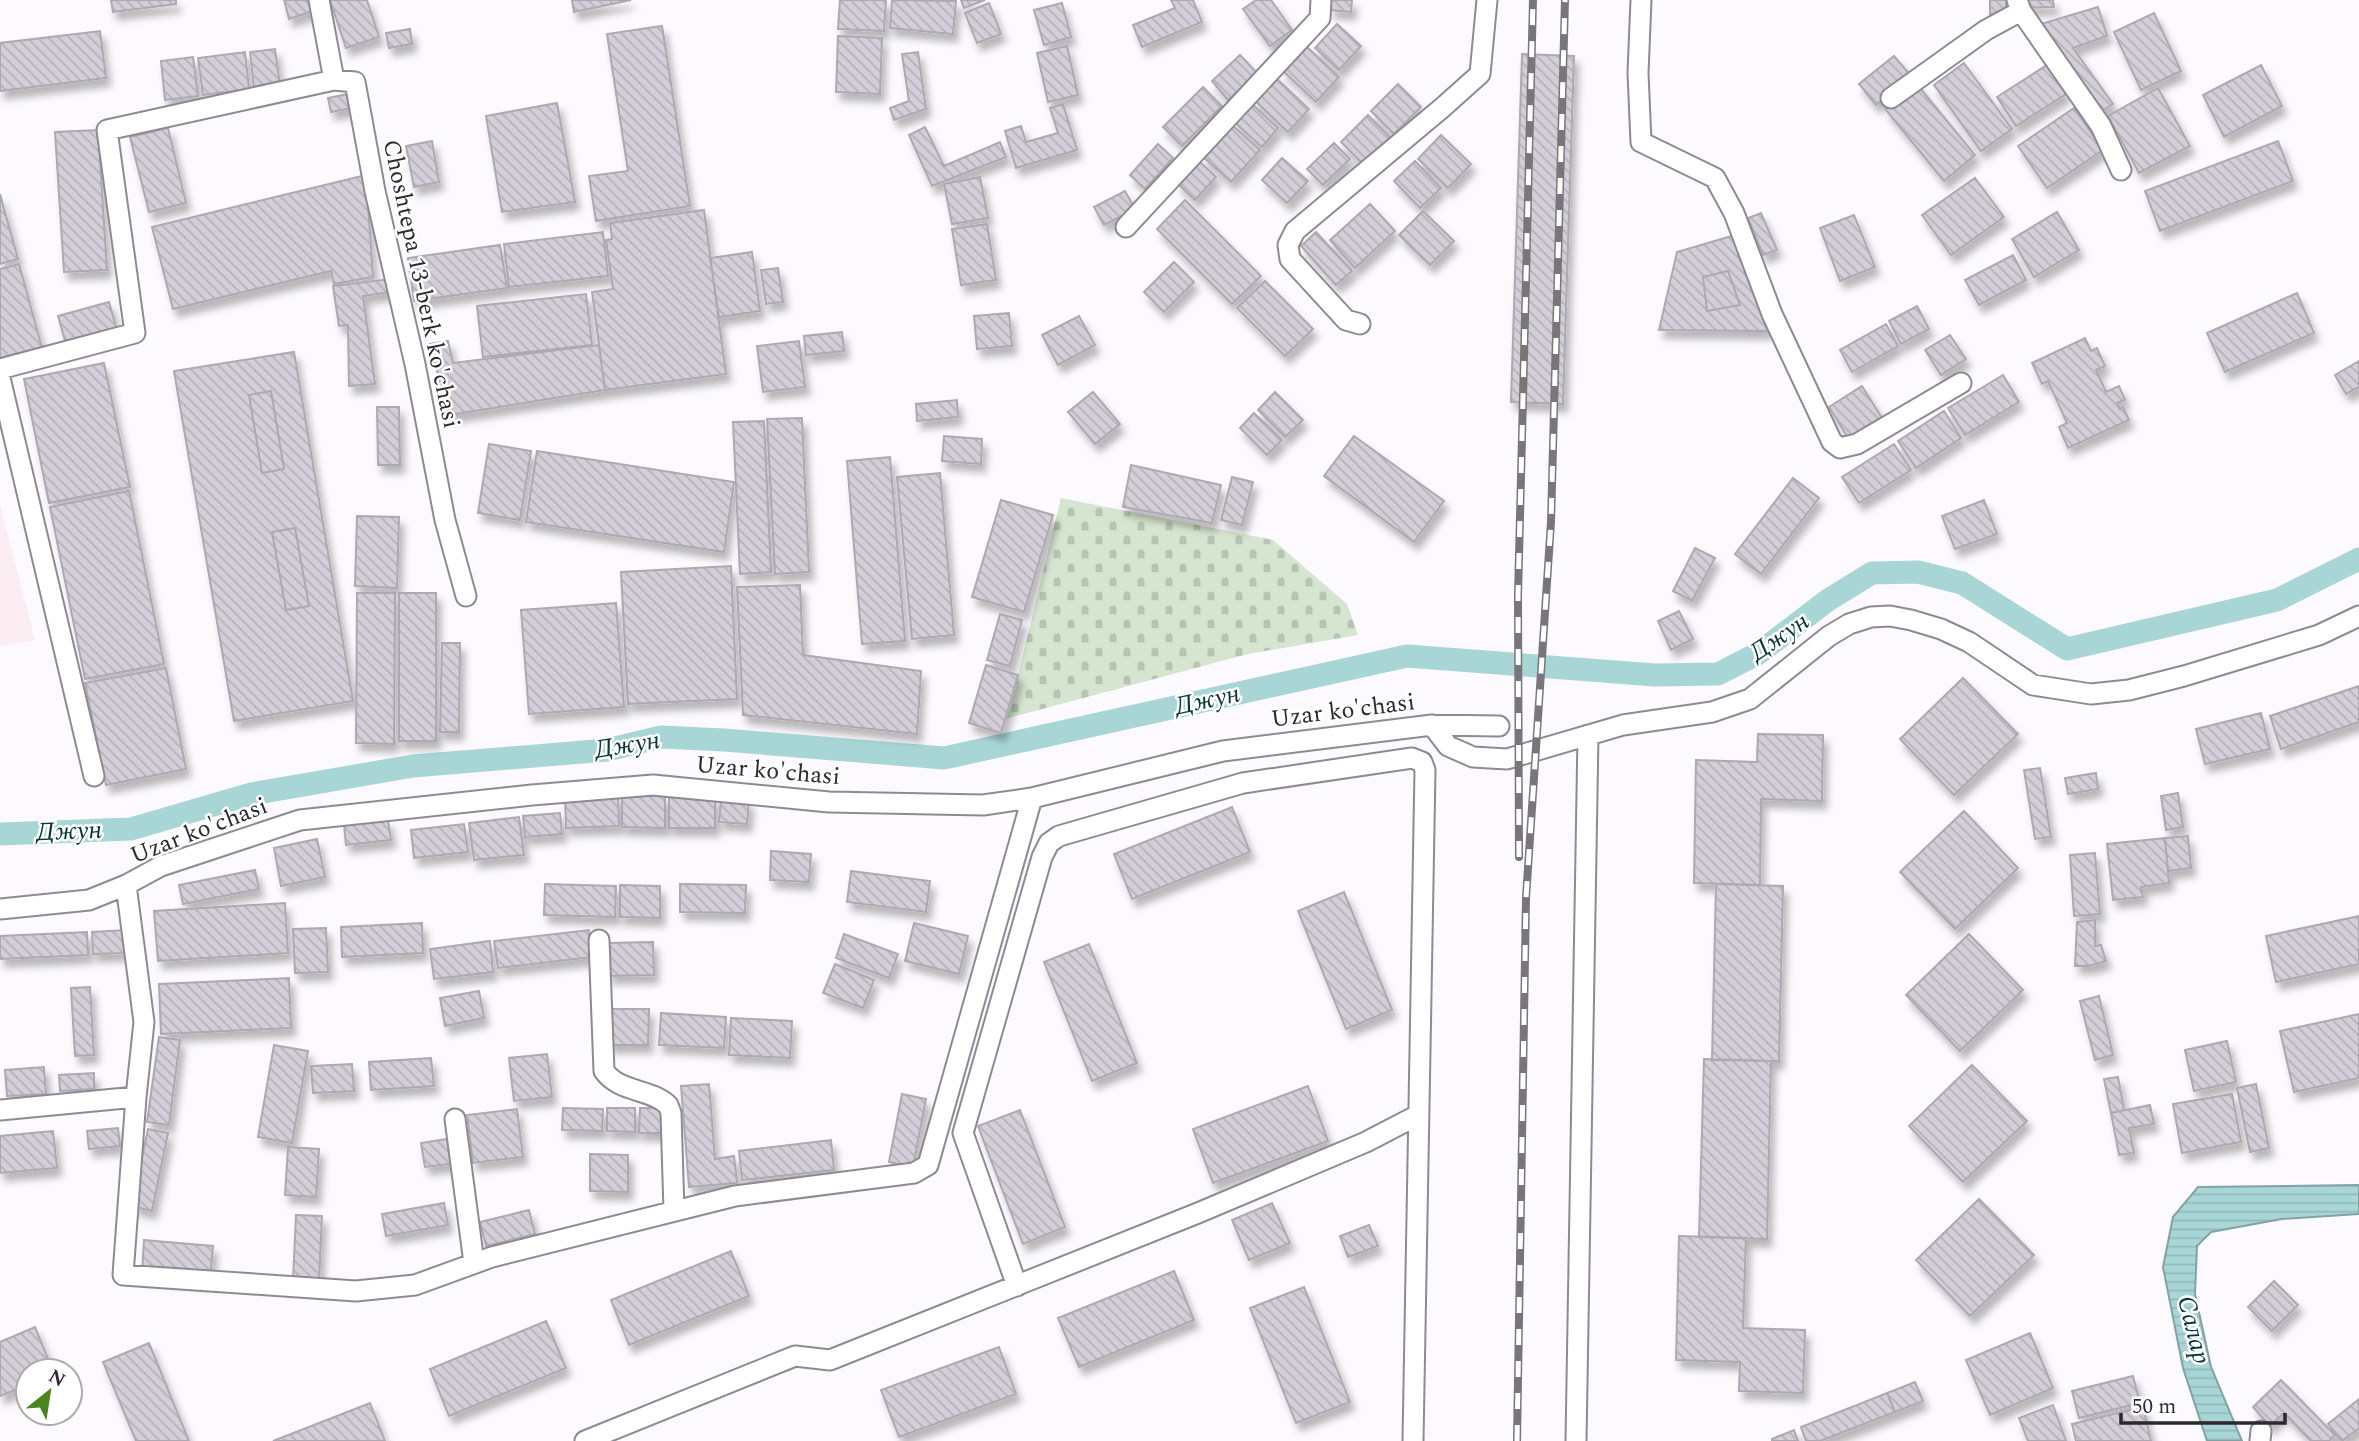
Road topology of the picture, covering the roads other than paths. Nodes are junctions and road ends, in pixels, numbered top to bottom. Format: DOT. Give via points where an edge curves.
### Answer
graph roads {
  1 [pos="319,0"];
  2 [pos="1321,0"];
  3 [pos="1487,0"];
  4 [pos="1641,0"];
  5 [pos="2019,5"];
  6 [pos="334,80"];
  7 [pos="1891,98"];
  8 [pos="2121,170"];
  9 [pos="1126,228"];
  10 [pos="1360,324"];
  11 [pos="0,369"];
  12 [pos="0,378"];
  13 [pos="1961,383"];
  14 [pos="466,596"];
  15 [pos="2359,616"];
  16 [pos="1499,726"];
  17 [pos="1435,728"];
  18 [pos="1588,735"];
  19 [pos="1422,762"];
  20 [pos="94,776"];
  21 [pos="1032,798"];
  22 [pos="126,885"];
  23 [pos="0,909"];
  24 [pos="598,940"];
  25 [pos="136,1097"];
  26 [pos="0,1110"];
  27 [pos="1418,1115"];
  28 [pos="455,1119"];
  29 [pos="674,1211"];
  30 [pos="474,1263"];
  31 [pos="1017,1286"];
  32 [pos="585,1441"];
  33 [pos="1413,1441"];
  34 [pos="1576,1441"];
  1 -- 6 [label="street"];
  2 -- 9 [label="street" via="1320,18"];
  3 -- 10 [label="street" via="1480,74 1295,231 1288,245 1290,259 1299,269 1346,320"];
  4 -- 13 [label="street" via="1640,142 1715,178 1832,442 1840,448 1857,444"];
  5 -- 7 [label="street"];
  5 -- 8 [label="street" via="2101,126"];
  6 -- 11 [label="street" via="107,130 135,333"];
  6 -- 14 [label="street, Choshtepa 13-berk ko'chasi" via="355,82 445,520"];
  12 -- 20 [label="street"];
  15 -- 18 [label="street" via="2319,635 2183,676 2091,694 2033,685 1941,629 1890,616 1871,617 1829,636 1750,699 1712,712"];
  16 -- 17 [label="street, Uzar ko'chasi"];
  17 -- 18 [label="street" via="1448,746 1473,757 1507,759"];
  17 -- 19 [label="street"];
  17 -- 21 [label="street, Uzar ko'chasi" via="1223,751"];
  18 -- 34 [label="street"];
  19 -- 27 [label="street"];
  19 -- 31 [label="street" via="1412,758 1243,783 1059,836 1049,844 963,1133"];
  21 -- 22 [label="street, Uzar ko'chasi" via="983,805 829,802 653,785 532,795 300,820 161,866"];
  21 -- 29 [label="street" via="928,1165 914,1172 735,1196"];
  22 -- 23 [label="street, Uzar ko'chasi" via="89,900"];
  22 -- 25 [label="street" via="144,1021"];
  24 -- 29 [label="street" via="604,1071 611,1081 668,1105"];
  25 -- 26 [label="street"];
  25 -- 30 [label="street" via="123,1275 356,1291 415,1285"];
  27 -- 31 [label="street" via="1186,1219"];
  27 -- 33 [label="street"];
  28 -- 30 [label="street"];
  29 -- 30 [label="street"];
  31 -- 32 [label="street" via="830,1360 795,1356"];
}
